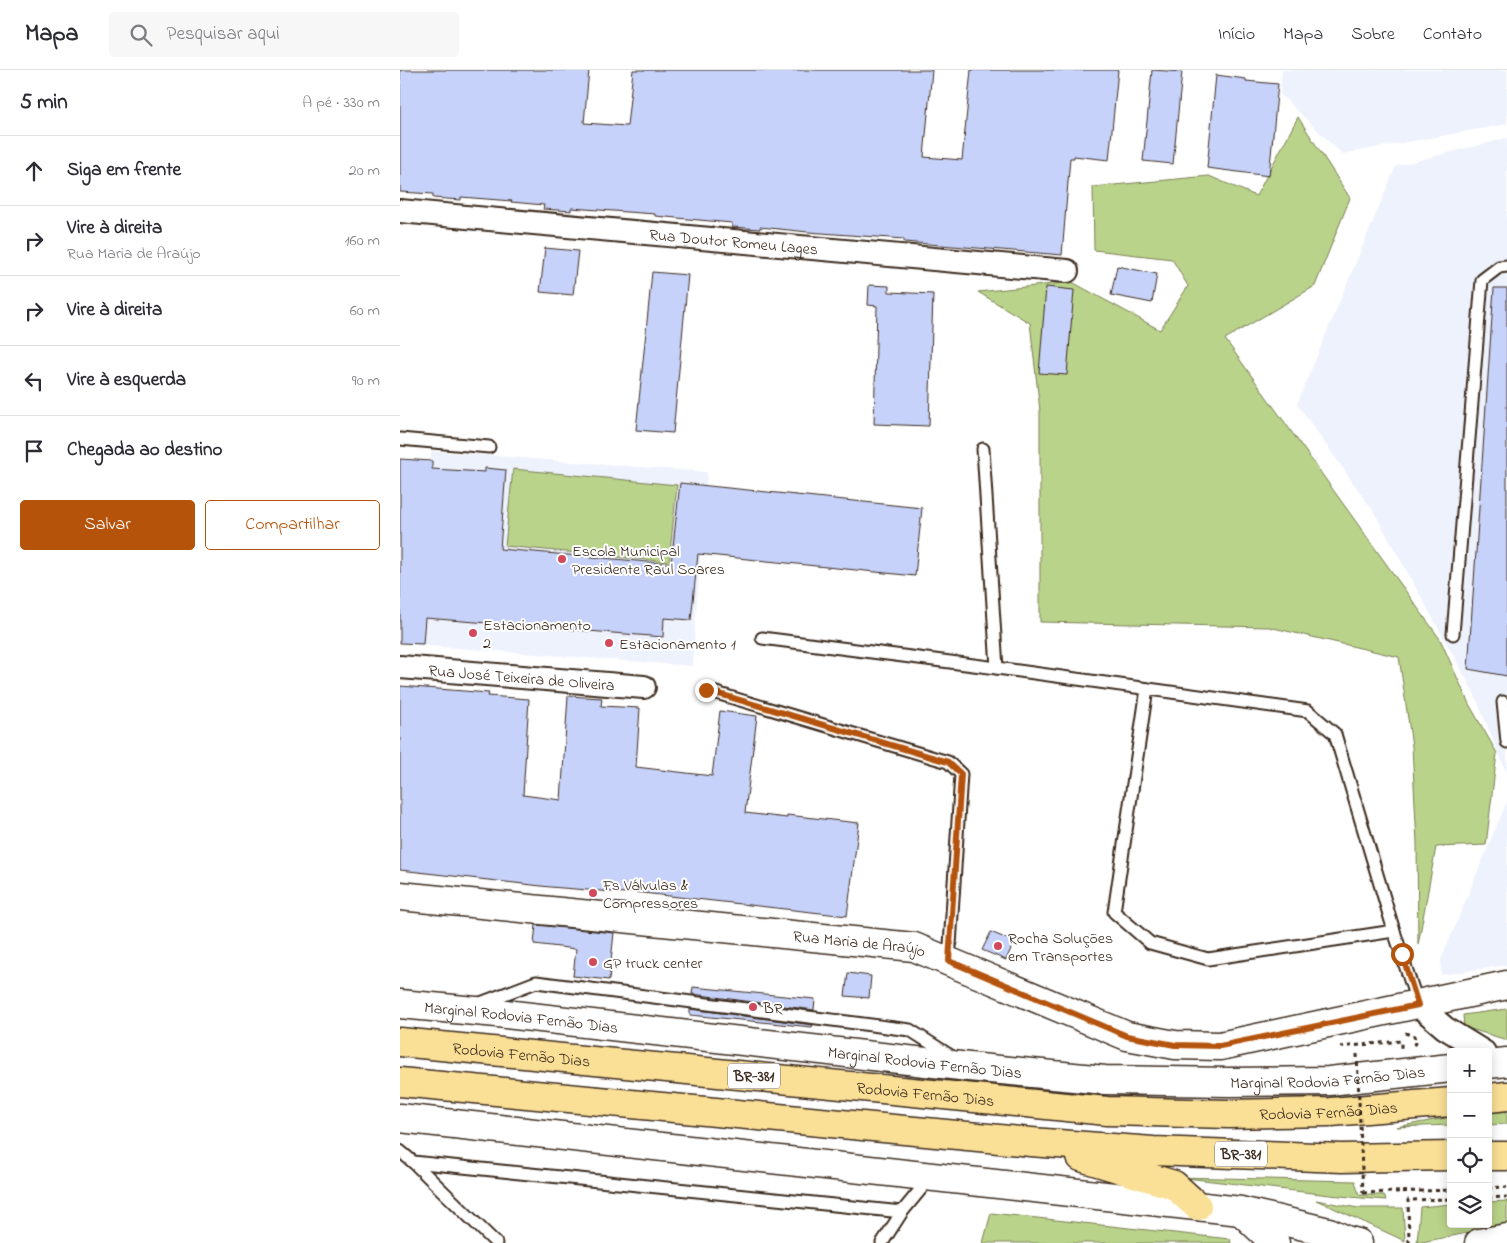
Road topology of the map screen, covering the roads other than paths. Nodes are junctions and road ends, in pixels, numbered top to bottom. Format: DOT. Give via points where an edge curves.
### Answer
graph roads {
  1 [pos="400,211"];
  2 [pos="1507,266"];
  3 [pos="1067,271"];
  4 [pos="400,439"];
  5 [pos="489,447"];
  6 [pos="983,449"];
  7 [pos="1454,634"];
  8 [pos="762,638"];
  9 [pos="400,667"];
  10 [pos="997,668"];
  11 [pos="644,686"];
  12 [pos="1147,688"];
  13 [pos="706,690"];
  14 [pos="1503,702"];
  15 [pos="1507,742"];
  16 [pos="400,896"];
  17 [pos="1394,931"];
  18 [pos="949,961"];
  19 [pos="1506,985"];
  20 [pos="400,1004"];
  21 [pos="1418,1005"];
  22 [pos="400,1042"];
  23 [pos="1494,1059"];
  24 [pos="1447,1068"];
  25 [pos="400,1082"];
  26 [pos="1507,1096"];
  27 [pos="1492,1098"];
  28 [pos="1447,1102"];
  29 [pos="400,1118"];
  30 [pos="1031,1142"];
  31 [pos="400,1151"];
  32 [pos="1447,1156"];
  33 [pos="1492,1156"];
  34 [pos="1507,1156"];
  35 [pos="413,1162"];
  36 [pos="932,1177"];
  37 [pos="1197,1206"];
  38 [pos="1241,1211"];
  39 [pos="902,1212"];
  40 [pos="1507,1238"];
  41 [pos="1340,1240"];
  42 [pos="496,1243"];
  43 [pos="882,1243"];
  44 [pos="1275,1243"];
  45 [pos="1479,1243"];
  1 -- 3 [label="street, Rua Doutor Romeu Lages"];
  2 -- 7 [label="lane" via="1482,280"];
  4 -- 5 [label="lane"];
  6 -- 10 [label="lane"];
  8 -- 10 [label="lane"];
  9 -- 11 [label="street, Rua José Teixeira de Oliveira"];
  10 -- 12 [label="lane"];
  12 -- 17 [label="lane" via="1308,711 1334,734"];
  12 -- 17 [label="lane" via="1114,912 1150,943 1208,959"];
  13 -- 18 [label="lane" via="948,762 961,774"];
  14 -- 15 [label="lane"];
  16 -- 18 [label="main road, Rua Maria de Araújo" via="914,947"];
  17 -- 21 [label="lane"];
  18 -- 21 [label="main road, Rua Maria de Araújo" via="1127,1036 1175,1045 1220,1046"];
  19 -- 21 [label="main road, Rua Maria de Araújo"];
  20 -- 24 [label="main road, Marginal Rodovia Fernão Dias / BR-381" via="1105,1080 1330,1081"];
  21 -- 23 [label="street" via="1446,1028"];
  22 -- 28 [label="highway, Rodovia Fernão Dias / BR-381" via="1108,1111 1330,1112"];
  25 -- 30 [label="highway, BR-381"];
  26 -- 27 [label="highway"];
  29 -- 36 [label="main road"];
  30 -- 32 [label="highway, BR-381" via="1152,1151 1342,1158"];
  30 -- 37 [label="highway, BR-381" via="1174,1185"];
  31 -- 35 [label="lane"];
  33 -- 34 [label="highway"];
  35 -- 39 [label="lane"];
  35 -- 42 [label="lane"];
  36 -- 37 [label="main road"];
  36 -- 39 [label="lane"];
  37 -- 38 [label="main road"];
  38 -- 41 [label="main road"];
  38 -- 44 [label="main road"];
  39 -- 43 [label="lane"];
  40 -- 45 [label="main road"];
}
